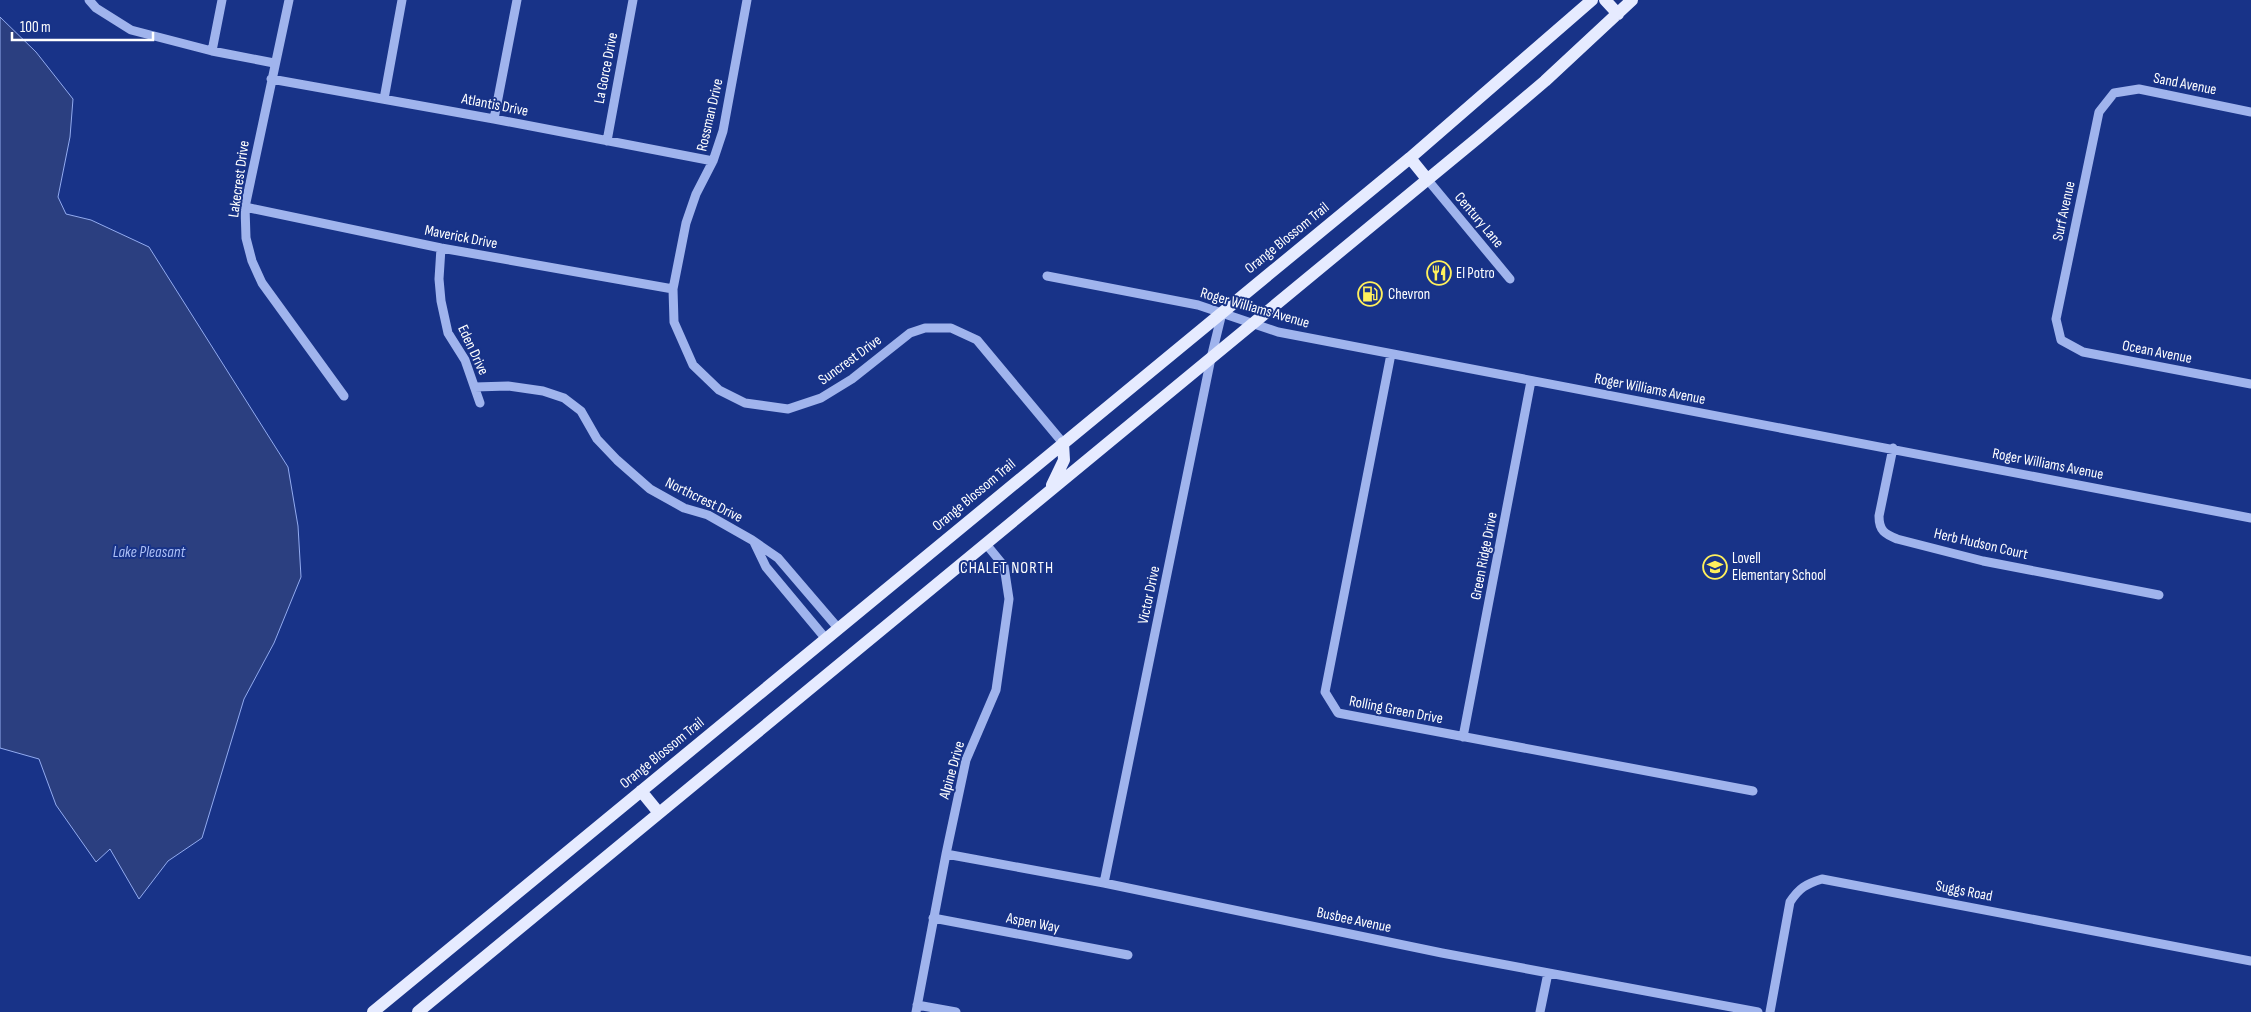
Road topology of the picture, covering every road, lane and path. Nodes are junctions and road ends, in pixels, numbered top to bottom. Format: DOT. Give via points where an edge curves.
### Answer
graph roads {
  1 [pos="89,0"];
  2 [pos="222,0"];
  3 [pos="290,0"];
  4 [pos="402,0"];
  5 [pos="517,0"];
  6 [pos="633,0"];
  7 [pos="747,0"];
  8 [pos="1592,0"];
  9 [pos="1605,0"];
  10 [pos="1632,0"];
  11 [pos="1618,14"];
  12 [pos="212,50"];
  13 [pos="274,63"];
  14 [pos="271,79"];
  15 [pos="2114,93"];
  16 [pos="384,99"];
  17 [pos="2251,112"];
  18 [pos="494,119"];
  19 [pos="607,141"];
  20 [pos="1410,158"];
  21 [pos="713,161"];
  22 [pos="1428,179"];
  23 [pos="245,207"];
  24 [pos="441,248"];
  25 [pos="1047,276"];
  26 [pos="1510,279"];
  27 [pos="673,290"];
  28 [pos="1222,313"];
  29 [pos="1253,324"];
  30 [pos="2061,340"];
  31 [pos="1391,354"];
  32 [pos="1211,358"];
  33 [pos="1531,381"];
  34 [pos="2251,384"];
  35 [pos="475,387"];
  36 [pos="344,396"];
  37 [pos="480,403"];
  38 [pos="1063,443"];
  39 [pos="1893,448"];
  40 [pos="1049,492"];
  41 [pos="2251,518"];
  42 [pos="752,540"];
  43 [pos="986,544"];
  44 [pos="2159,595"];
  45 [pos="838,628"];
  46 [pos="826,639"];
  47 [pos="1463,737"];
  48 [pos="641,791"];
  49 [pos="1753,791"];
  50 [pos="659,813"];
  51 [pos="946,854"];
  52 [pos="1104,883"];
  53 [pos="933,918"];
  54 [pos="1128,955"];
  55 [pos="2251,961"];
  56 [pos="1548,973"];
  57 [pos="917,1008"];
  58 [pos="374,1012"];
  59 [pos="418,1012"];
  60 [pos="956,1012"];
  61 [pos="1540,1012"];
  62 [pos="1758,1012"];
  63 [pos="1770,1012"];
  1 -- 12 [label="street" via="131,30"];
  2 -- 12 [label="street"];
  3 -- 13 [label="street, Lakecrest Drive"];
  4 -- 16 [label="street"];
  5 -- 18 [label="street"];
  6 -- 19 [label="street, La Gorce Drive"];
  7 -- 21 [label="street, Rossman Drive" via="724,131"];
  8 -- 20 [label="main road, Orange Blossom Trail"];
  9 -- 11 [label="main road"];
  10 -- 11 [label="main road"];
  11 -- 22 [label="main road" via="1545,81"];
  12 -- 13 [label="street"];
  13 -- 14 [label="street, Lakecrest Drive"];
  14 -- 16 [label="street, Atlantis Drive"];
  14 -- 23 [label="street, Lakecrest Drive"];
  15 -- 17 [label="street, Sand Avenue" via="2139,89"];
  15 -- 30 [label="street, Surf Avenue" via="2100,112 2056,319"];
  16 -- 18 [label="street, Atlantis Drive"];
  18 -- 19 [label="street, Atlantis Drive"];
  19 -- 21 [label="street, Atlantis Drive"];
  20 -- 22 [label="main road"];
  20 -- 28 [label="main road, Orange Blossom Trail"];
  21 -- 27 [label="street, Rossman Drive" via="686,223"];
  22 -- 26 [label="street, Century Lane"];
  22 -- 29 [label="main road"];
  23 -- 24 [label="street, Maverick Drive"];
  23 -- 36 [label="street, Lakecrest Drive" via="246,238 262,283"];
  24 -- 27 [label="street, Maverick Drive"];
  24 -- 35 [label="street, Eden Drive" via="439,279 448,333 465,360"];
  25 -- 28 [label="street, Roger Williams Avenue" via="1198,305"];
  27 -- 38 [label="street, Suncrest Drive" via="674,322 694,365 719,390 745,403 788,408 821,398 852,379 910,333 942,326 977,340"];
  28 -- 29 [label="street, Roger Williams Avenue"];
  28 -- 32 [label="street, Victor Drive"];
  28 -- 38 [label="main road, Orange Blossom Trail"];
  29 -- 31 [label="street, Roger Williams Avenue" via="1278,332"];
  29 -- 32 [label="main road"];
  30 -- 34 [label="street, Ocean Avenue" via="2083,352"];
  31 -- 33 [label="street, Roger Williams Avenue"];
  31 -- 47 [label="street, Rolling Green Drive" via="1325,692 1338,712"];
  32 -- 40 [label="main road"];
  32 -- 52 [label="street, Victor Drive"];
  33 -- 39 [label="street, Roger Williams Avenue"];
  33 -- 47 [label="street, Green Ridge Drive"];
  35 -- 37 [label="street, Eden Drive"];
  35 -- 42 [label="street, Northcrest Drive" via="508,386 564,398 581,411 597,439 617,460 650,488"];
  38 -- 40 [label="main road" via="1064,460"];
  38 -- 45 [label="main road, Orange Blossom Trail"];
  39 -- 41 [label="street, Roger Williams Avenue"];
  39 -- 44 [label="street, Herb Hudson Court" via="1879,516 1879,526 1884,534 1983,560"];
  40 -- 43 [label="main road"];
  42 -- 45 [label="street, Northcrest Drive" via="778,558"];
  42 -- 46 [label="street, Northcrest Drive" via="766,567"];
  43 -- 50 [label="main road"];
  43 -- 51 [label="street, Alpine Drive" via="1004,566 1009,599 996,690 966,760"];
  45 -- 46 [label="main road, Orange Blossom Trail"];
  46 -- 48 [label="main road, Orange Blossom Trail"];
  47 -- 49 [label="street, Rolling Green Drive"];
  48 -- 50 [label="main road"];
  48 -- 58 [label="main road, Orange Blossom Trail"];
  50 -- 59 [label="main road"];
  51 -- 52 [label="street, Busbee Avenue"];
  51 -- 53 [label="street, Alpine Drive"];
  52 -- 56 [label="street, Busbee Avenue"];
  53 -- 54 [label="street, Aspen Way"];
  53 -- 57 [label="street, Alpine Drive"];
  55 -- 63 [label="street, Suggs Road" via="1822,879 1798,890 1790,902"];
  56 -- 61 [label="street"];
  56 -- 62 [label="street, Busbee Avenue"];
  57 -- 60 [label="street"];
}
